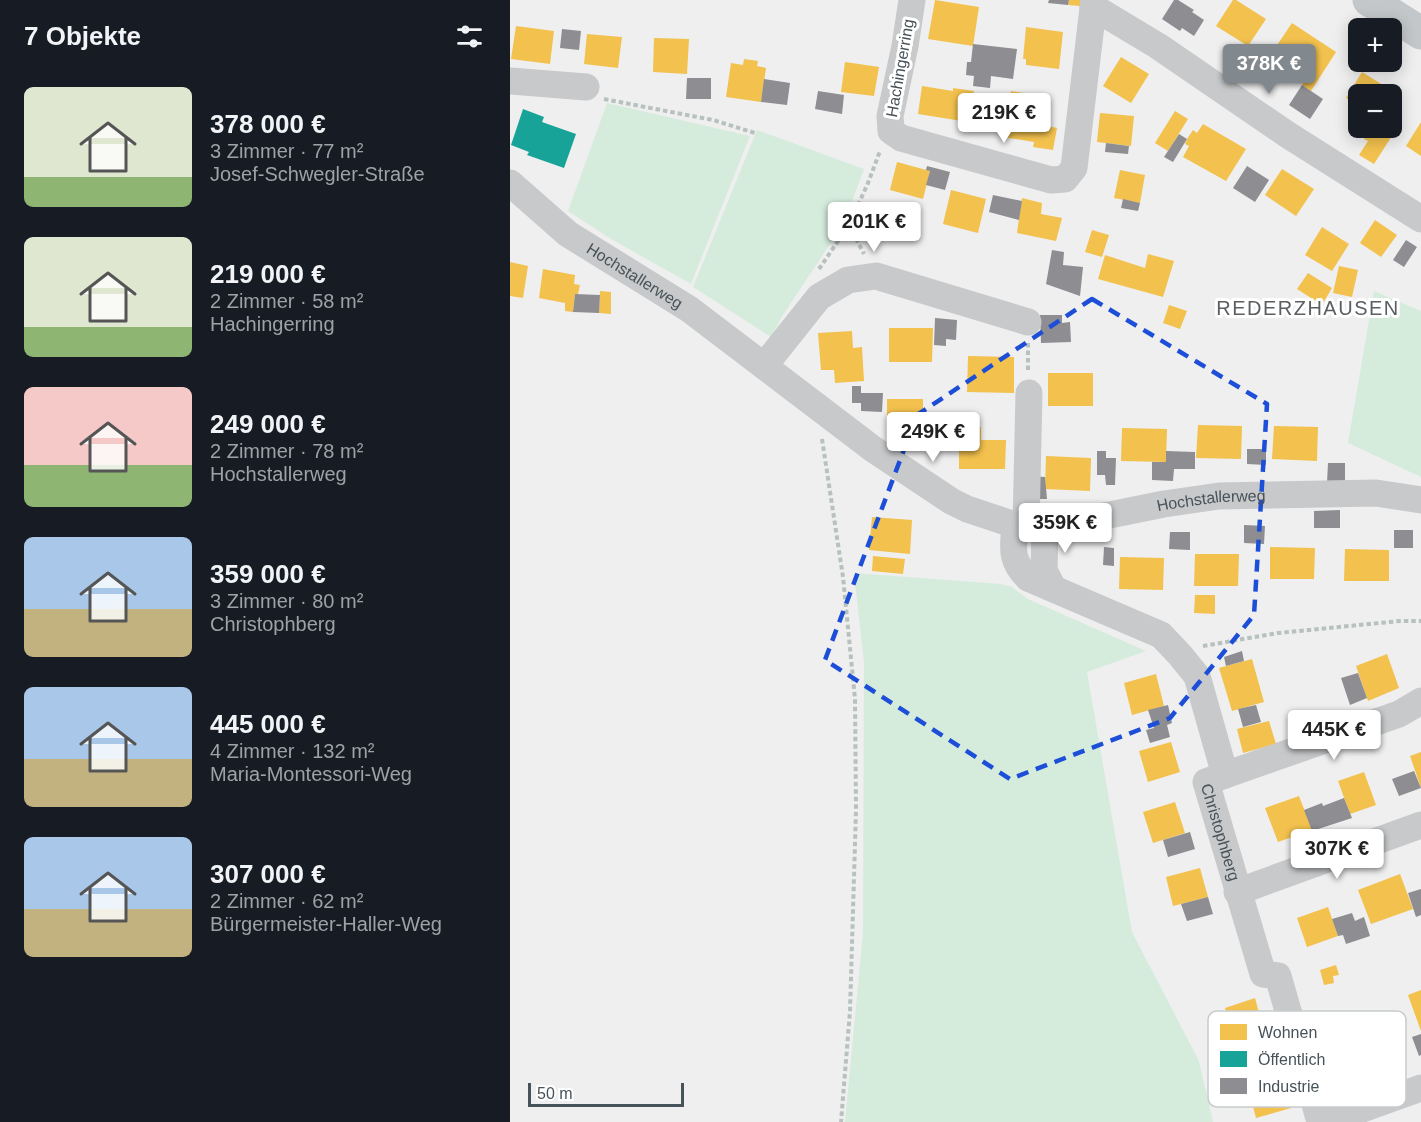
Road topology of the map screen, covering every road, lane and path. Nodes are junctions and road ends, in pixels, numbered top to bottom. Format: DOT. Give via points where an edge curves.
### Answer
graph roads {
  1 [pos="912,0"];
  2 [pos="1369,0"];
  3 [pos="1094,4"];
  4 [pos="1420,29"];
  5 [pos="510,81"];
  6 [pos="586,87"];
  7 [pos="891,131"];
  8 [pos="755,133"];
  9 [pos="510,183"];
  10 [pos="1421,219"];
  11 [pos="849,225"];
  12 [pos="817,271"];
  13 [pos="876,276"];
  14 [pos="1028,322"];
  15 [pos="764,366"];
  16 [pos="1029,393"];
  17 [pos="824,411"];
  18 [pos="1421,500"];
  19 [pos="1028,527"];
  20 [pos="1421,621"];
  21 [pos="1180,656"];
  22 [pos="1421,701"];
  23 [pos="1225,775"];
  24 [pos="1421,825"];
  25 [pos="1237,892"];
  26 [pos="1288,1011"];
  27 [pos="1421,1088"];
  28 [pos="1406,1093"];
  29 [pos="1316,1107"];
  30 [pos="1368,1107"];
  31 [pos="841,1122"];
  32 [pos="1320,1122"];
  33 [pos="1326,1122"];
  1 -- 7 [label="street, Hachingerring" via="890,116"];
  2 -- 4 [label="main road"];
  3 -- 7 [label="street, Hachingerring" via="1074,168 1065,179 1051,180 901,138"];
  3 -- 10 [label="street"];
  5 -- 6 [label="street"];
  6 -- 8 [label="path" via="598,98 713,120"];
  7 -- 11 [label="path"];
  9 -- 15 [label="street, Hochstallerweg" via="568,234 688,309"];
  11 -- 12 [label="path"];
  11 -- 13 [label="path"];
  13 -- 14 [label="street"];
  13 -- 15 [label="street" via="848,280 819,297"];
  14 -- 16 [label="path"];
  15 -- 17 [label="street, Hochstallerweg"];
  16 -- 19 [label="street, Christophberg"];
  17 -- 19 [label="street, Hochstallerweg" via="873,450 951,501"];
  17 -- 31 [label="path" via="822,443 843,577 855,699 850,999"];
  18 -- 19 [label="street, Hochstallerweg" via="1376,493 1218,496"];
  19 -- 21 [label="street, Christophberg" via="1052,586 1161,635"];
  20 -- 21 [label="path" via="1278,633 1204,645"];
  21 -- 23 [label="street, Christophberg" via="1197,676"];
  22 -- 23 [label="street" via="1400,714"];
  23 -- 25 [label="street, Christophberg" via="1206,782"];
  24 -- 25 [label="street"];
  25 -- 26 [label="street, Christophberg" via="1263,974 1278,976"];
  27 -- 28 [label="street"];
  29 -- 32 [label="street, Christophberg"];
  30 -- 33 [label="street"];
}
